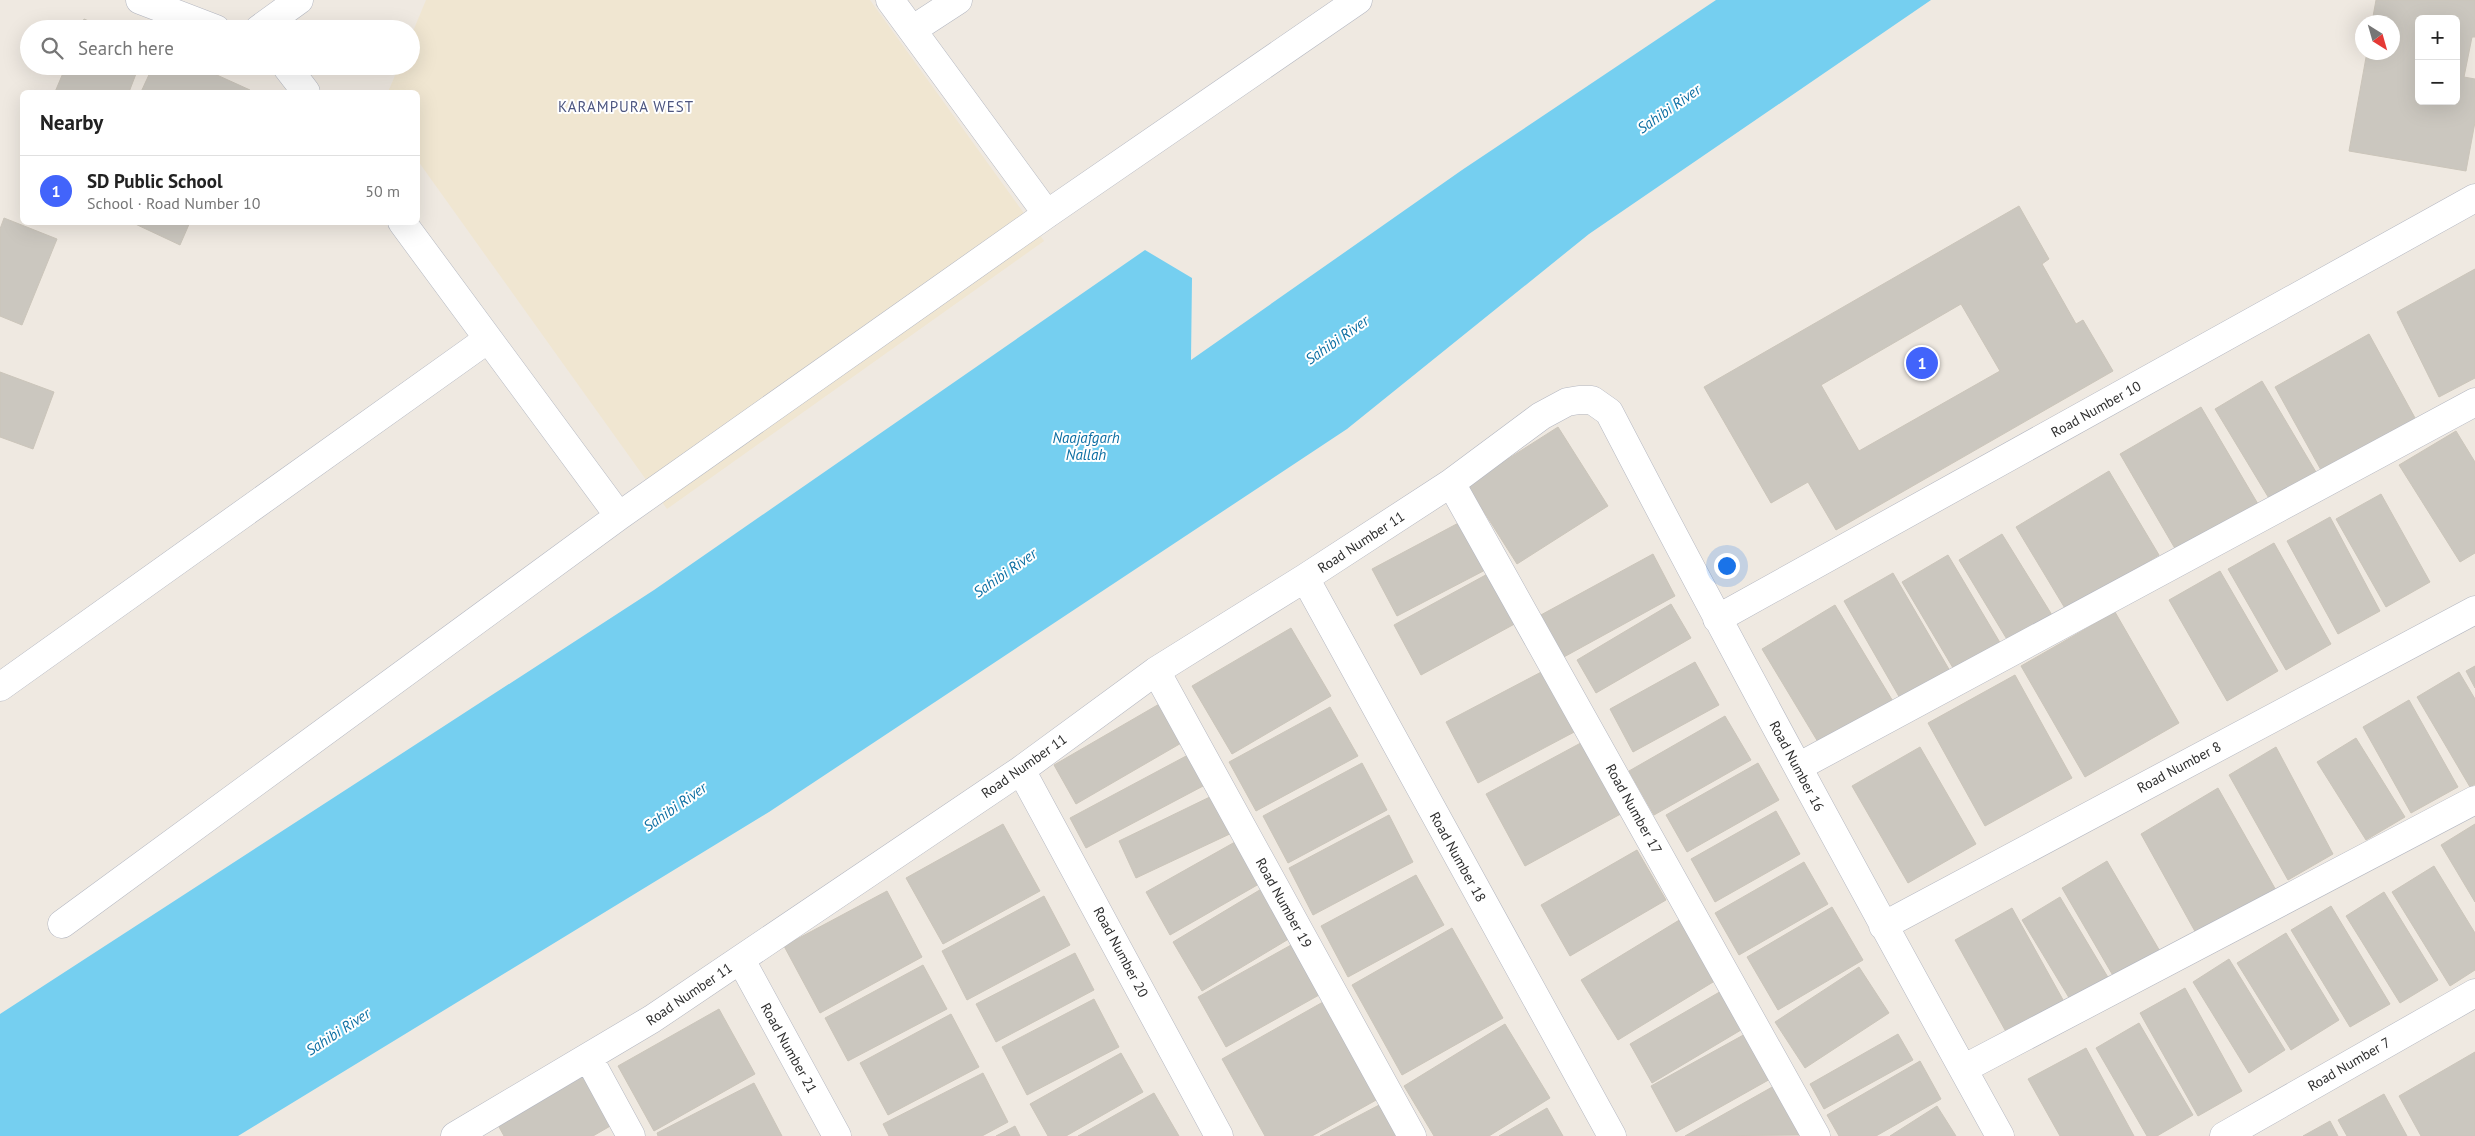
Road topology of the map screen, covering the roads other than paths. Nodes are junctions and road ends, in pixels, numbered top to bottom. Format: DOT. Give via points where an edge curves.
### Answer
graph roads {
  1 [pos="140,0"];
  2 [pos="299,0"];
  3 [pos="890,0"];
  4 [pos="958,0"];
  5 [pos="1358,0"];
  6 [pos="192,20"];
  7 [pos="271,20"];
  8 [pos="912,30"];
  9 [pos="293,75"];
  10 [pos="304,90"];
  11 [pos="2475,198"];
  12 [pos="1047,214"];
  13 [pos="404,225"];
  14 [pos="488,339"];
  15 [pos="1592,400"];
  16 [pos="2475,402"];
  17 [pos="1451,483"];
  18 [pos="619,516"];
  19 [pos="1305,578"];
  20 [pos="2475,610"];
  21 [pos="1717,619"];
  22 [pos="1156,671"];
  23 [pos="0,688"];
  24 [pos="1798,767"];
  25 [pos="1021,770"];
  26 [pos="2475,800"];
  27 [pos="62,924"];
  28 [pos="1883,926"];
  29 [pos="741,960"];
  30 [pos="2475,993"];
  31 [pos="588,1058"];
  32 [pos="1963,1069"];
  33 [pos="455,1136"];
  34 [pos="631,1136"];
  35 [pos="837,1136"];
  36 [pos="1219,1136"];
  37 [pos="1412,1136"];
  38 [pos="1612,1136"];
  39 [pos="1816,1136"];
  40 [pos="2000,1136"];
  41 [pos="2224,1136"];
  1 -- 6 [label="street"];
  2 -- 7 [label="street"];
  3 -- 8 [label="street"];
  4 -- 8 [label="street"];
  5 -- 12 [label="street"];
  8 -- 12 [label="street"];
  9 -- 10 [label="street"];
  11 -- 21 [label="street, Road Number 10"];
  12 -- 18 [label="street"];
  13 -- 14 [label="street"];
  14 -- 18 [label="street"];
  14 -- 23 [label="street"];
  15 -- 17 [label="street, Road Number 11" via="1567,402 1541,416"];
  15 -- 21 [label="street, Road Number 16" via="1609,412"];
  16 -- 24 [label="street"];
  17 -- 19 [label="street, Road Number 11"];
  17 -- 39 [label="street, Road Number 17"];
  18 -- 27 [label="street"];
  19 -- 22 [label="street, Road Number 11"];
  19 -- 38 [label="street, Road Number 18"];
  20 -- 28 [label="street, Road Number 8"];
  21 -- 24 [label="street, Road Number 16"];
  22 -- 25 [label="street, Road Number 11"];
  22 -- 37 [label="street, Road Number 19"];
  24 -- 28 [label="street, Road Number 16"];
  25 -- 29 [label="street, Road Number 11"];
  25 -- 36 [label="street, Road Number 20"];
  26 -- 32 [label="street"];
  28 -- 32 [label="street, Road Number 16"];
  29 -- 31 [label="street, Road Number 11" via="652,1020"];
  29 -- 35 [label="street, Road Number 21"];
  30 -- 41 [label="street, Road Number 7"];
  31 -- 33 [label="street, Road Number 11"];
  31 -- 34 [label="street"];
  32 -- 40 [label="street, Road Number 16"];
}
